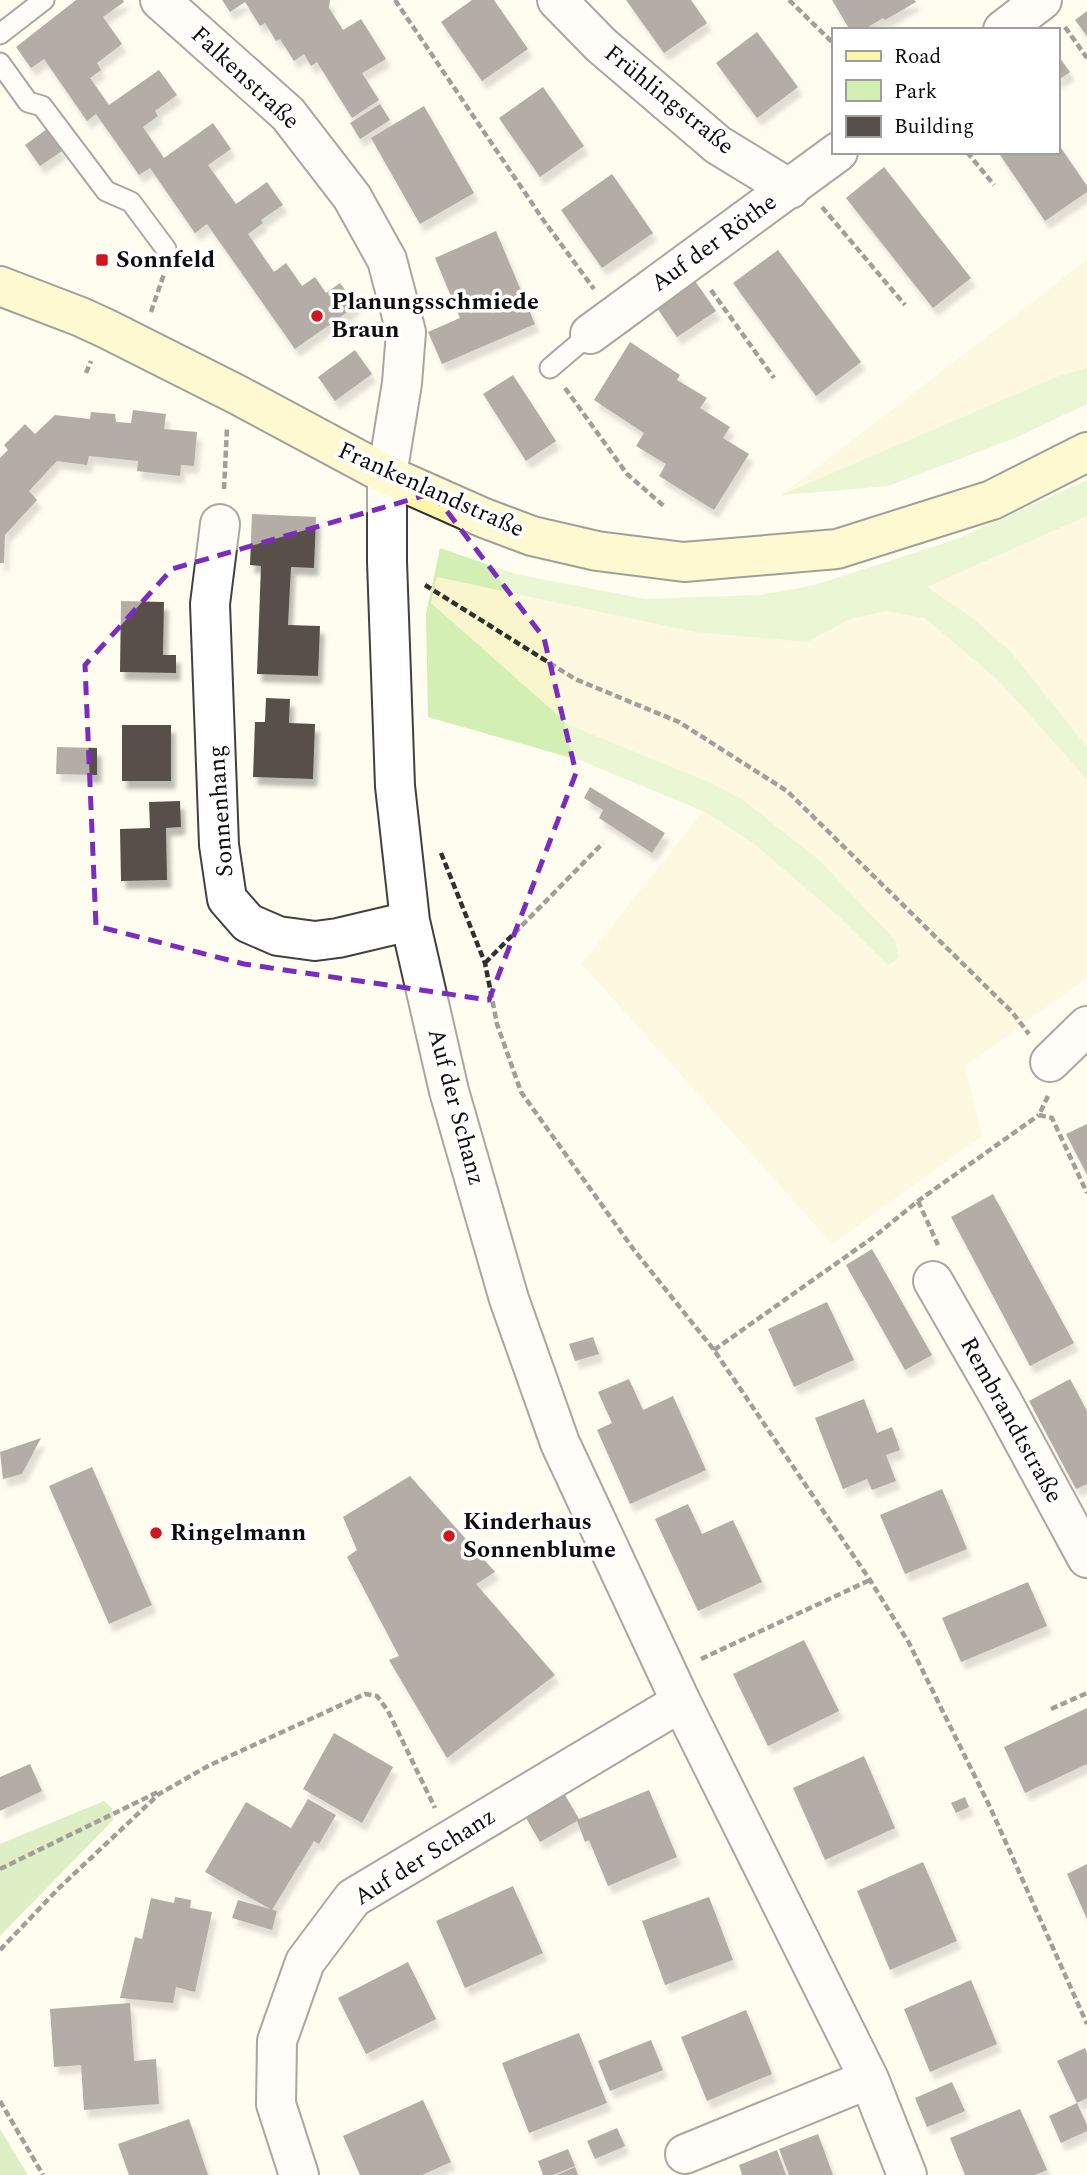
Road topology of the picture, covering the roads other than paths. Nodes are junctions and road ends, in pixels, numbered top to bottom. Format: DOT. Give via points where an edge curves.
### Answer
graph roads {
  1 [pos="44,0"];
  2 [pos="160,0"];
  3 [pos="557,0"];
  4 [pos="1042,0"];
  5 [pos="1006,28"];
  6 [pos="0,34"];
  7 [pos="0,63"];
  8 [pos="835,154"];
  9 [pos="795,185"];
  10 [pos="166,258"];
  11 [pos="0,286"];
  12 [pos="601,324"];
  13 [pos="550,368"];
  14 [pos="1087,452"];
  15 [pos="387,475"];
  16 [pos="220,524"];
  17 [pos="410,920"];
  18 [pos="1087,1026"];
  19 [pos="1049,1062"];
  20 [pos="933,1281"];
  21 [pos="1087,1559"];
  22 [pos="675,1688"];
  23 [pos="869,2078"];
  24 [pos="685,2154"];
  25 [pos="299,2175"];
  26 [pos="907,2175"];
  1 -- 6 [label="lane"];
  2 -- 15 [label="street, Falkenstraße" via="288,114 352,197 387,260 406,331"];
  3 -- 9 [label="street, Frühlingstraße" via="601,45 718,145"];
  4 -- 5 [label="street"];
  7 -- 10 [label="lane" via="28,102 42,106 106,191 131,202"];
  8 -- 9 [label="street, Auf der Röthe"];
  9 -- 12 [label="street, Auf der Röthe"];
  11 -- 15 [label="street, Frankenlandstraße" via="107,329"];
  12 -- 13 [label="lane"];
  14 -- 15 [label="street, Frankenlandstraße" via="992,500 837,549 684,562 597,551 533,536"];
  15 -- 17 [label="street, Auf der Schanz" via="395,786"];
  16 -- 17 [label="street, Sonnenhang" via="210,604 219,845 227,899 248,923 278,936 315,941"];
  17 -- 22 [label="street, Auf der Schanz" via="449,1091 509,1299 560,1443"];
  18 -- 19 [label="street"];
  20 -- 21 [label="street, Rembrandtstraße"];
  22 -- 23 [label="street, Auf der Schanz"];
  22 -- 25 [label="street, Auf der Schanz" via="451,1840 353,1898 305,1962 277,2041 276,2104"];
  23 -- 24 [label="street"];
  23 -- 26 [label="street, Auf der Schanz"];
}
